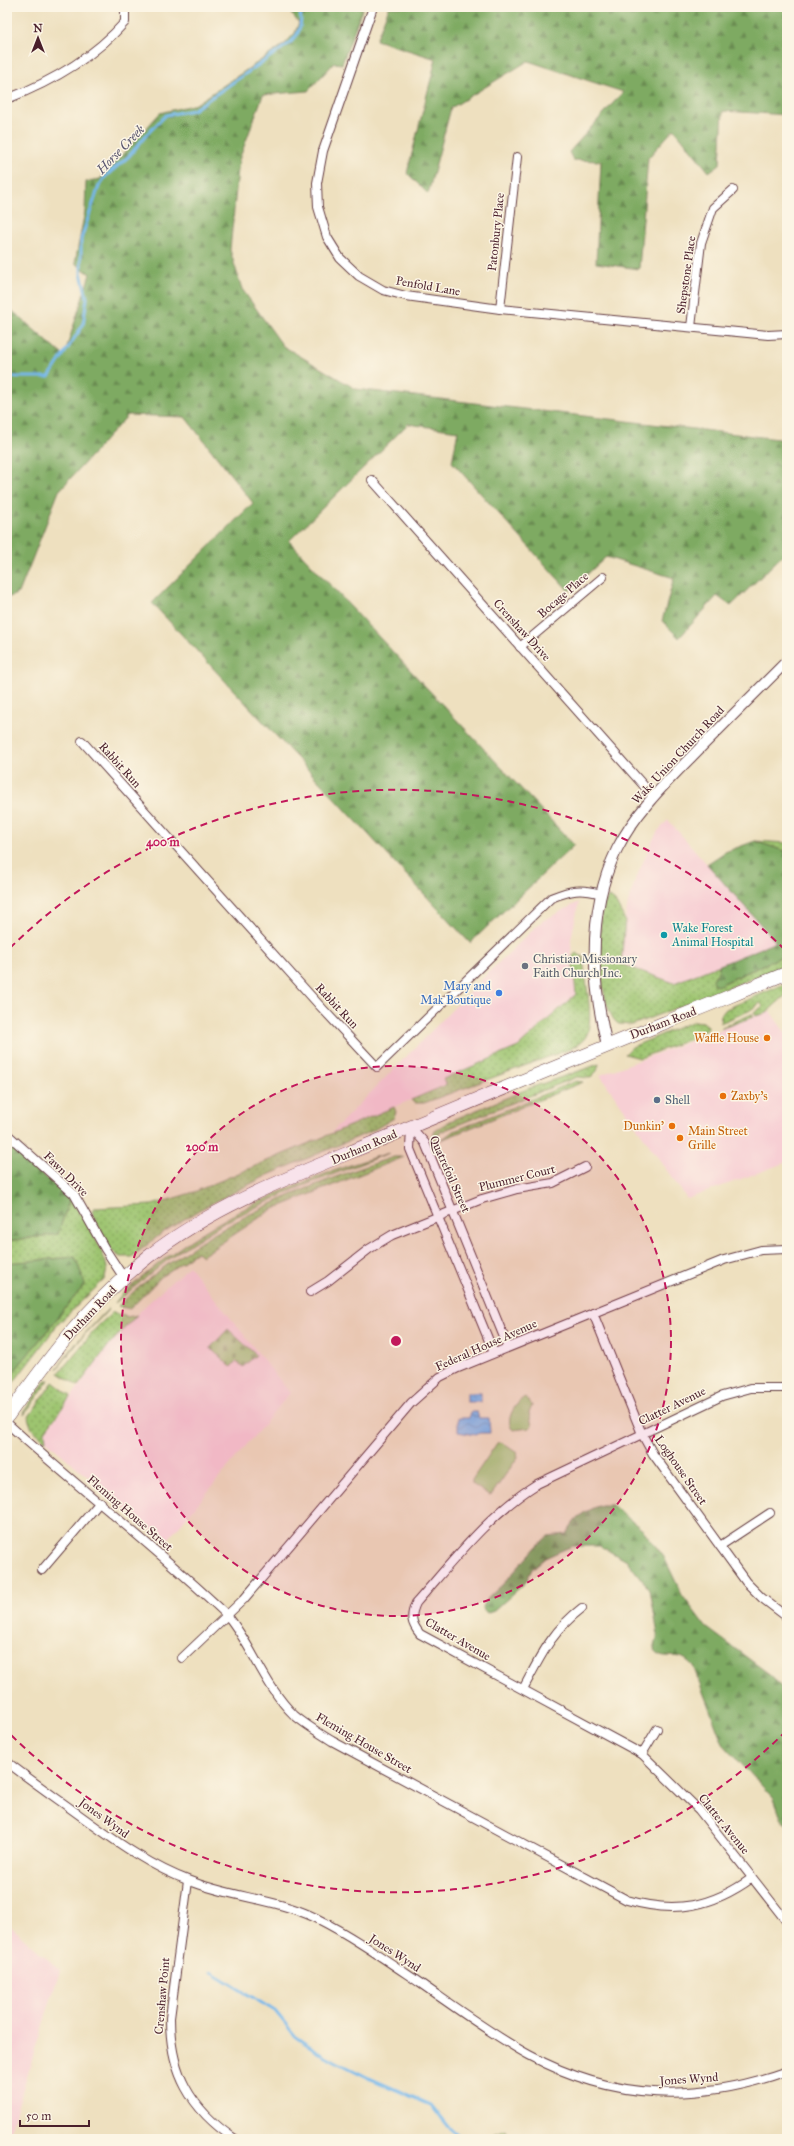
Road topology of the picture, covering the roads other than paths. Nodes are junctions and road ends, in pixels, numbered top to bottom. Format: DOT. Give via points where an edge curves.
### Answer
graph roads {
  1 [pos="372,7"];
  2 [pos="125,8"];
  3 [pos="7,99"];
  4 [pos="517,157"];
  5 [pos="733,190"];
  6 [pos="500,309"];
  7 [pos="691,327"];
  8 [pos="787,334"];
  9 [pos="372,480"];
  10 [pos="603,577"];
  11 [pos="520,647"];
  12 [pos="787,661"];
  13 [pos="82,741"];
  14 [pos="654,796"];
  15 [pos="601,894"];
  16 [pos="787,973"];
  17 [pos="607,1045"];
  18 [pos="411,1127"];
  19 [pos="7,1134"];
  20 [pos="584,1167"];
  21 [pos="453,1210"];
  22 [pos="438,1215"];
  23 [pos="787,1249"];
  24 [pos="124,1278"];
  25 [pos="310,1292"];
  26 [pos="593,1313"];
  27 [pos="508,1347"];
  28 [pos="494,1353"];
  29 [pos="787,1388"];
  30 [pos="7,1417"];
  31 [pos="7,1423"];
  32 [pos="642,1434"];
  33 [pos="100,1502"];
  34 [pos="770,1513"];
  35 [pos="720,1546"];
  36 [pos="42,1570"];
  37 [pos="582,1608"];
  38 [pos="226,1615"];
  39 [pos="787,1617"];
  40 [pos="182,1658"];
  41 [pos="523,1689"];
  42 [pos="657,1729"];
  43 [pos="642,1754"];
  44 [pos="7,1762"];
  45 [pos="752,1878"];
  46 [pos="188,1881"];
  47 [pos="787,1922"];
  48 [pos="787,2071"];
  49 [pos="235,2139"];
  1 -- 6 [label="street, Penfold Lane" via="319,167 317,199 324,230 345,264 383,290 406,296"];
  2 -- 3 [label="street" via="125,22 111,38 57,76"];
  4 -- 6 [label="street, Patonbury Place"];
  5 -- 7 [label="street, Shepstone Place" via="713,208 701,243"];
  6 -- 7 [label="street, Penfold Lane"];
  7 -- 8 [label="street, Penfold Lane" via="768,335"];
  9 -- 11 [label="street, Crenshaw Drive"];
  10 -- 11 [label="street, Bocage Place"];
  11 -- 14 [label="street, Crenshaw Drive"];
  12 -- 14 [label="street, Wake Union Church Road"];
  13 -- 15 [label="street, Rabbit Run" via="377,1067 551,898 568,891 586,889"];
  14 -- 15 [label="street, Wake Union Church Road" via="617,849"];
  15 -- 17 [label="street, Wake Union Church Road" via="596,921 595,974 598,1007"];
  16 -- 17 [label="main road, Durham Road"];
  17 -- 18 [label="main road, Durham Road"];
  18 -- 21 [label="street, Quatrefoil Street" via="425,1143"];
  18 -- 22 [label="street, Quatrefoil Street" via="410,1149"];
  18 -- 24 [label="main road, Durham Road" via="236,1202 176,1237"];
  19 -- 24 [label="street, Fawn Drive" via="74,1194"];
  20 -- 21 [label="street, Plummer Court" via="554,1183 517,1189"];
  21 -- 22 [label="street, Plummer Court"];
  21 -- 27 [label="street, Quatrefoil Street"];
  22 -- 25 [label="street, Plummer Court" via="392,1235"];
  22 -- 28 [label="street, Quatrefoil Street"];
  23 -- 26 [label="street, Federal House Avenue" via="761,1250 724,1260"];
  24 -- 30 [label="main road, Durham Road" via="72,1328"];
  26 -- 27 [label="street, Federal House Avenue"];
  26 -- 32 [label="street, Loghouse Street"];
  27 -- 28 [label="street, Federal House Avenue"];
  28 -- 38 [label="street, Federal House Avenue" via="440,1377 411,1403 244,1599"];
  29 -- 32 [label="street, Clatter Avenue" via="758,1388 732,1392"];
  31 -- 33 [label="street, Fleming House Street"];
  32 -- 35 [label="street, Loghouse Street" via="653,1454"];
  32 -- 41 [label="street, Clatter Avenue" via="554,1475 511,1502 468,1544 416,1603 412,1611 413,1625 420,1634"];
  33 -- 36 [label="street"];
  33 -- 38 [label="street, Fleming House Street"];
  34 -- 35 [label="street"];
  35 -- 39 [label="street, Loghouse Street" via="746,1582"];
  37 -- 41 [label="street" via="565,1621 551,1637"];
  38 -- 40 [label="street, Federal House Avenue"];
  38 -- 45 [label="street, Fleming House Street" via="236,1626 279,1696 293,1714 311,1728 610,1892 645,1905 682,1907 704,1903 731,1893"];
  41 -- 43 [label="street, Clatter Avenue"];
  42 -- 43 [label="street"];
  43 -- 45 [label="street, Clatter Avenue" via="699,1810"];
  44 -- 46 [label="street, Jones Wynd" via="129,1850"];
  45 -- 47 [label="street, Clatter Avenue"];
  46 -- 48 [label="street, Jones Wynd" via="314,1917 377,1955 493,2034 530,2056 588,2081 658,2094 715,2091"];
  46 -- 49 [label="street, Crenshaw Point" via="170,2018 170,2039 180,2079 190,2095 206,2116"];
}
